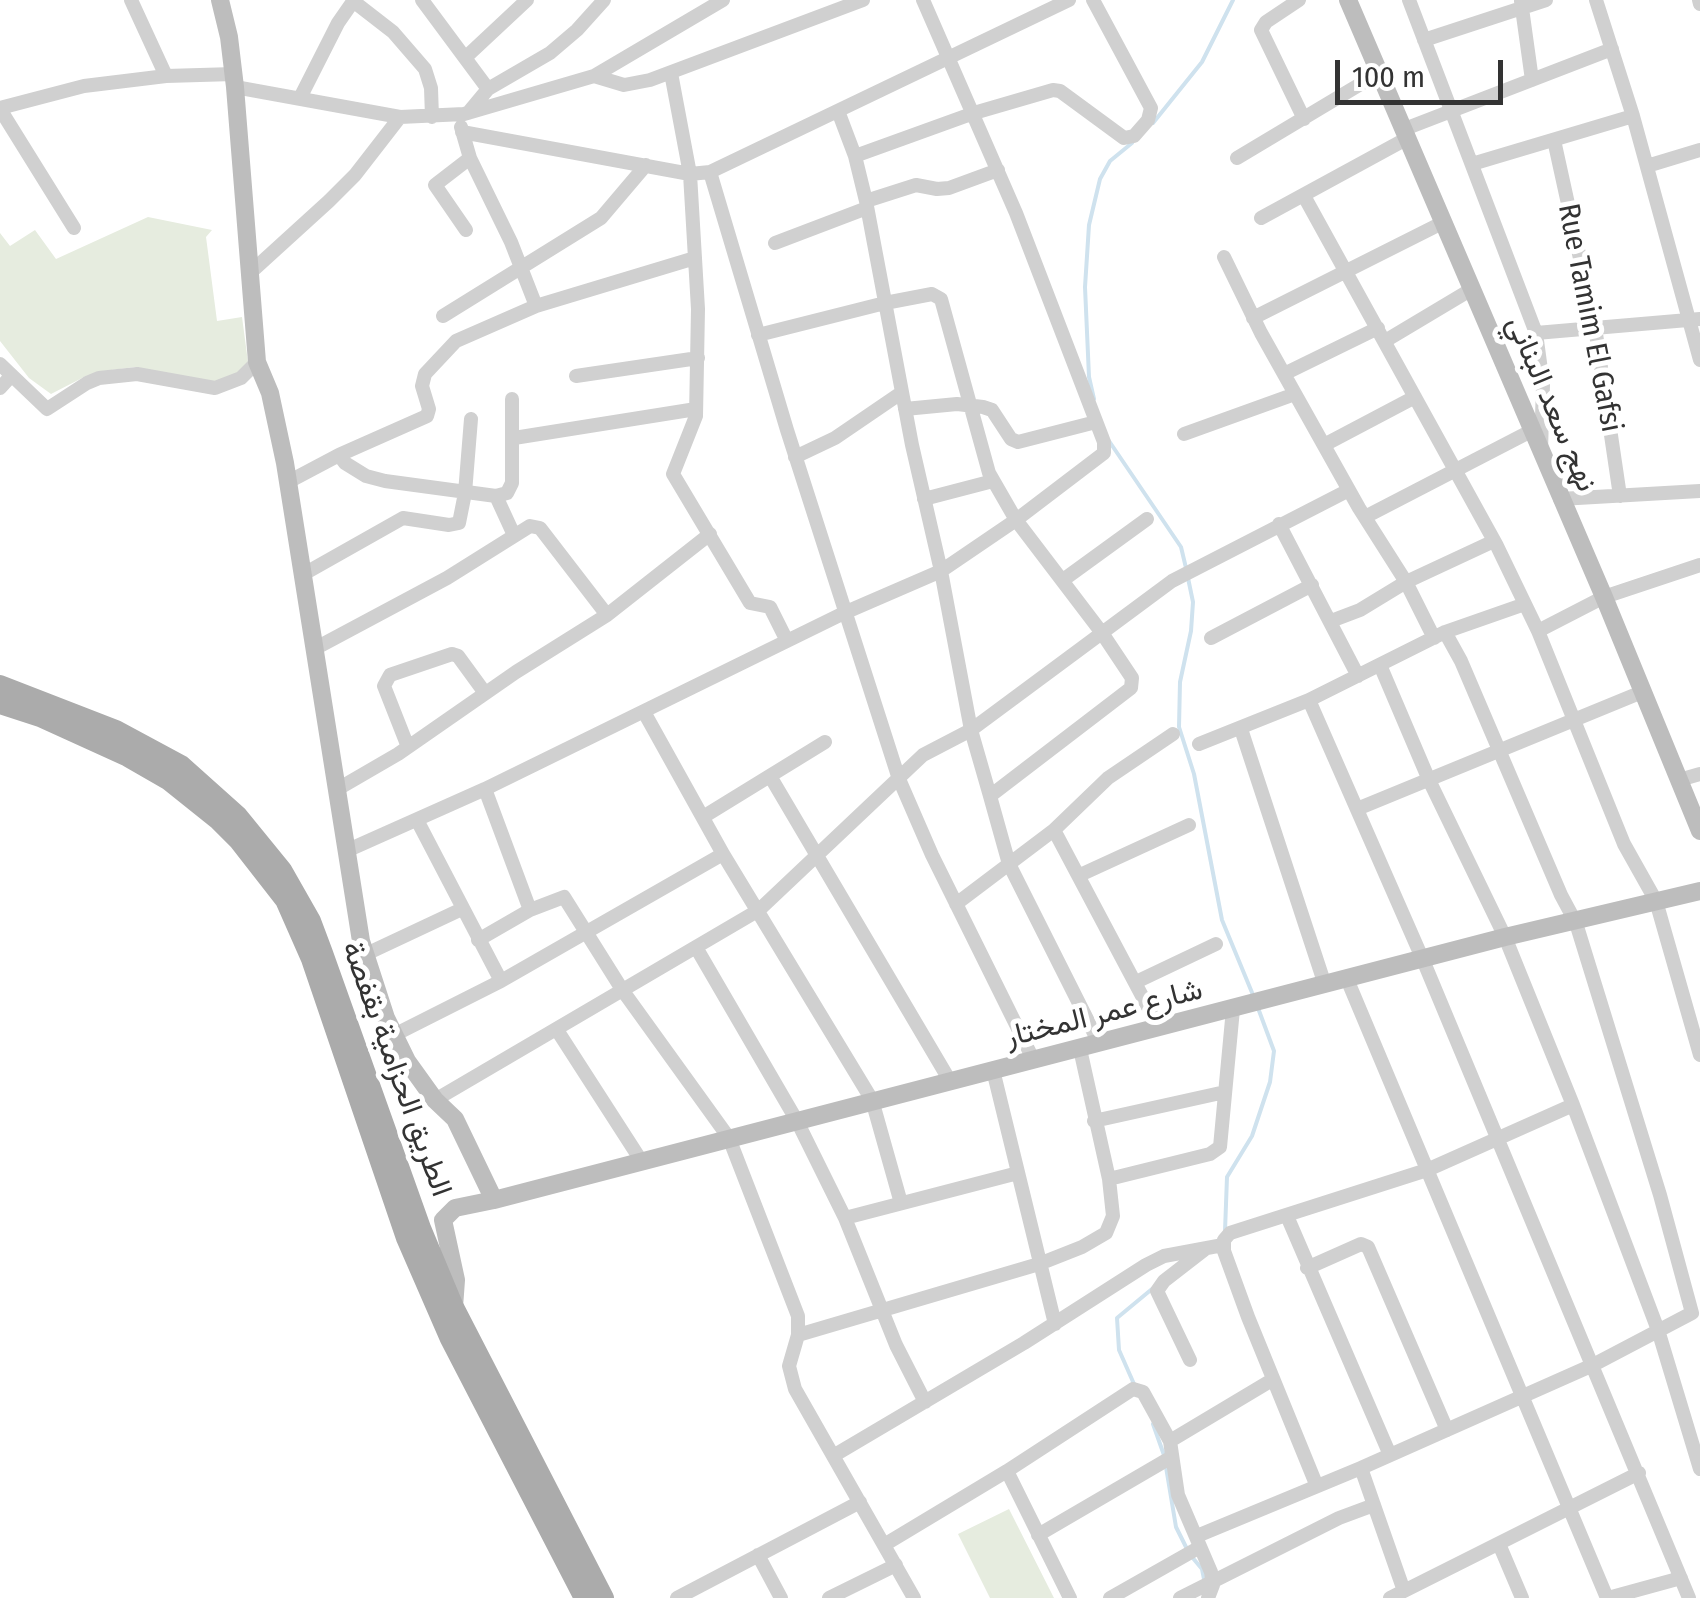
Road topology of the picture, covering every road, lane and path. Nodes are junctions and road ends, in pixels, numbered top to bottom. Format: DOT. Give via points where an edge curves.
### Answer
graph roads {
  1 [pos="131,0"];
  2 [pos="220,0"];
  3 [pos="354,0"];
  4 [pos="422,0"];
  5 [pos="527,0"];
  6 [pos="604,0"];
  7 [pos="722,0"];
  8 [pos="863,0"];
  9 [pos="923,0"];
  10 [pos="1069,0"];
  11 [pos="1094,0"];
  12 [pos="1298,0"];
  13 [pos="1348,0"];
  14 [pos="1408,0"];
  15 [pos="1546,0"];
  16 [pos="1596,0"];
  17 [pos="1521,4"];
  18 [pos="1424,40"];
  19 [pos="1612,49"];
  20 [pos="948,56"];
  21 [pos="466,57"];
  22 [pos="1379,73"];
  23 [pos="671,74"];
  24 [pos="166,76"];
  25 [pos="594,76"];
  26 [pos="235,80"];
  27 [pos="1532,80"];
  28 [pos="488,89"];
  29 [pos="300,98"];
  30 [pos="0,109"];
  31 [pos="838,110"];
  32 [pos="1451,112"];
  33 [pos="974,113"];
  34 [pos="463,114"];
  35 [pos="1633,116"];
  36 [pos="400,117"];
  37 [pos="432,117"];
  38 [pos="1304,119"];
  39 [pos="462,132"];
  40 [pos="1404,135"];
  41 [pos="1554,140"];
  42 [pos="1700,150"];
  43 [pos="855,156"];
  44 [pos="470,158"];
  45 [pos="1238,158"];
  46 [pos="1472,164"];
  47 [pos="646,166"];
  48 [pos="1647,166"];
  49 [pos="998,170"];
  50 [pos="710,172"];
  51 [pos="690,174"];
  52 [pos="1304,196"];
  53 [pos="867,205"];
  54 [pos="1261,218"];
  55 [pos="1442,223"];
  56 [pos="74,228"];
  57 [pos="466,230"];
  58 [pos="776,243"];
  59 [pos="1224,257"];
  60 [pos="695,258"];
  61 [pos="521,266"];
  62 [pos="252,272"];
  63 [pos="1347,272"];
  64 [pos="1472,290"];
  65 [pos="886,303"];
  66 [pos="536,306"];
  67 [pos="443,316"];
  68 [pos="1253,318"];
  69 [pos="1694,319"];
  70 [pos="1595,327"];
  71 [pos="1536,333"];
  72 [pos="1382,335"];
  73 [pos="758,336"];
  74 [pos="698,358"];
  75 [pos="1700,360"];
  76 [pos="257,362"];
  77 [pos="0,364"];
  78 [pos="1284,374"];
  79 [pos="11,376"];
  80 [pos="576,376"];
  81 [pos="0,388"];
  82 [pos="901,393"];
  83 [pos="1294,394"];
  84 [pos="1416,397"];
  85 [pos="512,399"];
  86 [pos="971,405"];
  87 [pos="696,409"];
  88 [pos="905,410"];
  89 [pos="471,420"];
  90 [pos="1096,422"];
  91 [pos="1533,430"];
  92 [pos="1184,434"];
  93 [pos="514,438"];
  94 [pos="1324,446"];
  95 [pos="1541,451"];
  96 [pos="339,454"];
  97 [pos="795,456"];
  98 [pos="1456,470"];
  99 [pos="993,481"];
  100 [pos="288,482"];
  101 [pos="1349,490"];
  102 [pos="465,494"];
  103 [pos="496,496"];
  104 [pos="1620,496"];
  105 [pos="1699,496"];
  106 [pos="924,499"];
  107 [pos="1560,499"];
  108 [pos="1366,517"];
  109 [pos="1016,520"];
  110 [pos="1147,520"];
  111 [pos="1278,524"];
  112 [pos="514,533"];
  113 [pos="710,534"];
  114 [pos="1494,541"];
  115 [pos="1700,566"];
  116 [pos="941,571"];
  117 [pos="302,576"];
  118 [pos="1063,580"];
  119 [pos="1406,582"];
  120 [pos="1312,585"];
  121 [pos="1604,597"];
  122 [pos="1525,604"];
  123 [pos="844,613"];
  124 [pos="607,615"];
  125 [pos="1331,621"];
  126 [pos="1538,630"];
  127 [pos="1102,633"];
  128 [pos="1439,635"];
  129 [pos="1211,638"];
  130 [pos="787,641"];
  131 [pos="316,648"];
  132 [pos="1380,666"];
  133 [pos="1358,676"];
  134 [pos="0,686"];
  135 [pos="1642,692"];
  136 [pos="486,694"];
  137 [pos="1309,700"];
  138 [pos="0,704"];
  139 [pos="644,712"];
  140 [pos="1573,722"];
  141 [pos="1241,729"];
  142 [pos="971,730"];
  143 [pos="1173,734"];
  144 [pos="825,742"];
  145 [pos="1199,744"];
  146 [pos="408,747"];
  147 [pos="1498,749"];
  148 [pos="1700,774"];
  149 [pos="770,776"];
  150 [pos="899,779"];
  151 [pos="1429,780"];
  152 [pos="1679,780"];
  153 [pos="485,788"];
  154 [pos="336,790"];
  155 [pos="990,796"];
  156 [pos="1357,809"];
  157 [pos="703,817"];
  158 [pos="417,820"];
  159 [pos="1189,826"];
  160 [pos="1054,830"];
  161 [pos="1700,831"];
  162 [pos="346,851"];
  163 [pos="723,854"];
  164 [pos="819,856"];
  165 [pos="1010,864"];
  166 [pos="1080,874"];
  167 [pos="1700,891"];
  168 [pos="1656,901"];
  169 [pos="956,904"];
  170 [pos="462,909"];
  171 [pos="530,910"];
  172 [pos="758,910"];
  173 [pos="1576,922"];
  174 [pos="587,932"];
  175 [pos="1505,937"];
  176 [pos="478,940"];
  177 [pos="1216,944"];
  178 [pos="697,948"];
  179 [pos="364,954"];
  180 [pos="1423,960"];
  181 [pos="1347,980"];
  182 [pos="501,981"];
  183 [pos="1136,982"];
  184 [pos="1325,985"];
  185 [pos="623,991"];
  186 [pos="1250,1005"];
  187 [pos="1159,1028"];
  188 [pos="557,1030"];
  189 [pos="394,1034"];
  190 [pos="1099,1043"];
  191 [pos="1080,1048"];
  192 [pos="1700,1055"];
  193 [pos="1034,1061"];
  194 [pos="994,1070"];
  195 [pos="950,1081"];
  196 [pos="1225,1092"];
  197 [pos="435,1100"];
  198 [pos="872,1100"];
  199 [pos="1574,1105"];
  200 [pos="797,1120"];
  201 [pos="1094,1120"];
  202 [pos="729,1138"];
  203 [pos="1497,1140"];
  204 [pos="642,1162"];
  205 [pos="1426,1170"];
  206 [pos="1018,1173"];
  207 [pos="1110,1179"];
  208 [pos="494,1200"];
  209 [pos="902,1203"];
  210 [pos="1286,1216"];
  211 [pos="845,1218"];
  212 [pos="1223,1246"];
  213 [pos="1205,1250"];
  214 [pos="1039,1264"];
  215 [pos="1308,1268"];
  216 [pos="454,1307"];
  217 [pos="882,1309"];
  218 [pos="1696,1312"];
  219 [pos="1055,1324"];
  220 [pos="1658,1330"];
  221 [pos="798,1335"];
  222 [pos="1190,1360"];
  223 [pos="1593,1365"];
  224 [pos="1272,1380"];
  225 [pos="1522,1395"];
  226 [pos="924,1402"];
  227 [pos="1447,1430"];
  228 [pos="1170,1441"];
  229 [pos="1390,1455"];
  230 [pos="834,1456"];
  231 [pos="1170,1458"];
  232 [pos="1361,1468"];
  233 [pos="1700,1470"];
  234 [pos="1006,1471"];
  235 [pos="1638,1473"];
  236 [pos="1316,1484"];
  237 [pos="860,1502"];
  238 [pos="1374,1505"];
  239 [pos="1568,1508"];
  240 [pos="1038,1536"];
  241 [pos="1198,1542"];
  242 [pos="1499,1544"];
  243 [pos="884,1545"];
  244 [pos="758,1555"];
  245 [pos="896,1565"];
  246 [pos="1681,1578"];
  247 [pos="1211,1588"];
  248 [pos="1397,1594"];
  249 [pos="584,1598"];
  250 [pos="604,1598"];
  251 [pos="677,1598"];
  252 [pos="781,1598"];
  253 [pos="829,1598"];
  254 [pos="914,1598"];
  255 [pos="1070,1598"];
  256 [pos="1110,1598"];
  257 [pos="1180,1598"];
  258 [pos="1224,1598"];
  259 [pos="1522,1598"];
  260 [pos="1608,1598"];
  261 [pos="1689,1598"];
  1 -- 24 [label="street"];
  2 -- 26 [label="street"];
  3 -- 29 [label="street"];
  3 -- 37 [label="street" via="425,69"];
  4 -- 21 [label="street"];
  5 -- 21 [label="street"];
  6 -- 28 [label="street" via="550,53"];
  7 -- 25 [label="street"];
  8 -- 23 [label="street"];
  9 -- 20 [label="street"];
  10 -- 20 [label="street"];
  11 -- 33 [label="street" via="1151,108 1134,136 1124,138 1060,90"];
  12 -- 38 [label="street" via="1261,30"];
  13 -- 22 [label="street, نهج سعد البناني"];
  14 -- 18 [label="street"];
  15 -- 17 [label="street"];
  16 -- 19 [label="street"];
  17 -- 18 [label="street"];
  17 -- 27 [label="street"];
  18 -- 32 [label="street"];
  19 -- 27 [label="street"];
  19 -- 35 [label="street"];
  20 -- 31 [label="street"];
  20 -- 33 [label="street"];
  21 -- 28 [label="street"];
  22 -- 38 [label="street"];
  22 -- 40 [label="street, نهج سعد البناني"];
  23 -- 25 [label="street" via="624,85"];
  23 -- 51 [label="street"];
  24 -- 26 [label="street"];
  24 -- 30 [label="street" via="84,86"];
  25 -- 34 [label="street"];
  26 -- 29 [label="street"];
  26 -- 62 [label="street"];
  27 -- 32 [label="street"];
  28 -- 34 [label="street"];
  29 -- 36 [label="street"];
  30 -- 56 [label="street"];
  31 -- 43 [label="street"];
  31 -- 50 [label="street"];
  32 -- 40 [label="street"];
  32 -- 46 [label="street"];
  33 -- 43 [label="street"];
  33 -- 49 [label="street"];
  34 -- 37 [label="street"];
  34 -- 39 [label="street"];
  35 -- 41 [label="street"];
  35 -- 48 [label="street"];
  36 -- 37 [label="street"];
  36 -- 62 [label="street" via="330,202"];
  38 -- 45 [label="street"];
  39 -- 44 [label="street"];
  39 -- 47 [label="street"];
  40 -- 52 [label="street"];
  40 -- 55 [label="street, نهج سعد البناني"];
  41 -- 46 [label="street"];
  41 -- 70 [label="street, Rue Tamim El Gafsi"];
  42 -- 48 [label="street"];
  43 -- 53 [label="street"];
  44 -- 57 [label="street" via="435,185"];
  44 -- 61 [label="street"];
  46 -- 71 [label="street"];
  47 -- 51 [label="street"];
  47 -- 61 [label="street" via="601,218"];
  48 -- 69 [label="street"];
  49 -- 53 [label="street" via="942,190 916,185"];
  49 -- 90 [label="street"];
  50 -- 51 [label="street"];
  50 -- 73 [label="street"];
  51 -- 60 [label="street"];
  52 -- 54 [label="street"];
  52 -- 63 [label="street"];
  53 -- 58 [label="street"];
  53 -- 65 [label="street"];
  55 -- 63 [label="street"];
  55 -- 64 [label="street, نهج سعد البناني"];
  59 -- 68 [label="street"];
  60 -- 66 [label="street"];
  60 -- 74 [label="street"];
  61 -- 66 [label="street"];
  61 -- 67 [label="street"];
  62 -- 76 [label="street"];
  63 -- 68 [label="street"];
  63 -- 72 [label="street"];
  64 -- 72 [label="street"];
  64 -- 91 [label="street, نهج سعد البناني"];
  65 -- 73 [label="street"];
  65 -- 82 [label="street"];
  65 -- 86 [label="street" via="932,294 941,299"];
  66 -- 96 [label="street" via="456,341 438,357 422,386 427,416"];
  68 -- 78 [label="street"];
  69 -- 70 [label="street"];
  69 -- 75 [label="street"];
  70 -- 71 [label="street"];
  70 -- 104 [label="street, Rue Tamim El Gafsi"];
  71 -- 95 [label="street"];
  72 -- 78 [label="street"];
  72 -- 84 [label="street"];
  73 -- 97 [label="street"];
  74 -- 80 [label="street"];
  74 -- 87 [label="street"];
  76 -- 79 [label="street" via="241,378 215,388 137,374 100,378 47,410"];
  76 -- 100 [label="street"];
  77 -- 79 [label="street"];
  78 -- 83 [label="street"];
  79 -- 81 [label="street"];
  82 -- 88 [label="street"];
  82 -- 97 [label="street"];
  83 -- 92 [label="street"];
  83 -- 94 [label="street"];
  84 -- 94 [label="street"];
  84 -- 98 [label="street"];
  85 -- 93 [label="street"];
  86 -- 88 [label="street"];
  86 -- 90 [label="street" via="992,410 1018,442"];
  86 -- 99 [label="street"];
  87 -- 93 [label="street"];
  87 -- 113 [label="street" via="673,474"];
  88 -- 106 [label="street"];
  89 -- 102 [label="street"];
  90 -- 109 [label="street" via="1104,442 1101,457"];
  91 -- 95 [label="street, نهج سعد البناني"];
  91 -- 98 [label="street"];
  93 -- 103 [label="street" via="511,488"];
  94 -- 101 [label="street"];
  95 -- 107 [label="street, نهج سعد البناني"];
  96 -- 100 [label="street"];
  96 -- 102 [label="street" via="366,476"];
  97 -- 123 [label="street"];
  98 -- 108 [label="street"];
  98 -- 114 [label="street"];
  99 -- 106 [label="street"];
  99 -- 109 [label="street"];
  100 -- 117 [label="street"];
  101 -- 108 [label="street"];
  101 -- 111 [label="street"];
  102 -- 103 [label="street"];
  102 -- 117 [label="street" via="456,525 402,518"];
  103 -- 112 [label="street"];
  104 -- 105 [label="street"];
  104 -- 107 [label="street"];
  106 -- 116 [label="street"];
  107 -- 121 [label="street, نهج سعد البناني"];
  108 -- 119 [label="street"];
  109 -- 116 [label="street"];
  109 -- 118 [label="street"];
  110 -- 118 [label="street"];
  111 -- 120 [label="street"];
  111 -- 127 [label="street" via="1172,581"];
  112 -- 124 [label="street" via="540,528"];
  112 -- 131 [label="street" via="447,578"];
  113 -- 124 [label="street"];
  113 -- 130 [label="street" via="750,603 770,607"];
  114 -- 119 [label="street"];
  114 -- 122 [label="street"];
  115 -- 121 [label="street"];
  116 -- 123 [label="street"];
  116 -- 142 [label="street"];
  117 -- 131 [label="street"];
  118 -- 127 [label="street"];
  119 -- 125 [label="street"];
  119 -- 128 [label="street"];
  120 -- 125 [label="street"];
  120 -- 129 [label="street"];
  121 -- 126 [label="street"];
  121 -- 135 [label="street, نهج سعد البناني"];
  122 -- 126 [label="street"];
  122 -- 128 [label="street"];
  123 -- 130 [label="street"];
  123 -- 150 [label="street"];
  124 -- 136 [label="street"];
  125 -- 133 [label="street"];
  126 -- 140 [label="street"];
  127 -- 142 [label="street"];
  127 -- 155 [label="street" via="1132,678 1131,688"];
  128 -- 132 [label="street"];
  128 -- 147 [label="street" via="1462,661"];
  130 -- 139 [label="street"];
  131 -- 154 [label="street"];
  132 -- 133 [label="street"];
  132 -- 151 [label="street"];
  133 -- 137 [label="street"];
  134 -- 216 [label="main road, الطريق الحزامية بقفصة" via="116,730 181,766 262,842 311,921"];
  135 -- 140 [label="street"];
  135 -- 152 [label="street, نهج سعد البناني"];
  136 -- 146 [label="street"];
  136 -- 146 [label="street" via="452,654 390,675 384,686"];
  137 -- 141 [label="street"];
  137 -- 156 [label="street"];
  138 -- 249 [label="main road, الطريق الحزامية بقفصة" via="128,756 168,780 218,820 285,900 413,1255"];
  139 -- 153 [label="street"];
  139 -- 157 [label="street"];
  140 -- 147 [label="street"];
  140 -- 168 [label="street" via="1624,844"];
  141 -- 145 [label="street"];
  141 -- 184 [label="street"];
  142 -- 150 [label="street" via="922,755"];
  142 -- 155 [label="street"];
  143 -- 160 [label="street" via="1108,778"];
  144 -- 149 [label="street"];
  146 -- 154 [label="street"];
  147 -- 151 [label="street"];
  147 -- 173 [label="street"];
  148 -- 152 [label="street"];
  149 -- 157 [label="street"];
  149 -- 164 [label="street"];
  150 -- 164 [label="street"];
  150 -- 169 [label="street"];
  151 -- 156 [label="street"];
  151 -- 175 [label="street"];
  152 -- 161 [label="street, نهج سعد البناني"];
  153 -- 158 [label="street"];
  153 -- 171 [label="street"];
  154 -- 162 [label="street"];
  155 -- 165 [label="street"];
  156 -- 180 [label="street"];
  157 -- 163 [label="street"];
  158 -- 162 [label="street"];
  158 -- 170 [label="street"];
  159 -- 166 [label="street"];
  160 -- 165 [label="street"];
  160 -- 166 [label="street"];
  162 -- 179 [label="street"];
  163 -- 172 [label="street"];
  163 -- 174 [label="street"];
  164 -- 172 [label="street"];
  164 -- 195 [label="street"];
  165 -- 169 [label="street"];
  165 -- 190 [label="street"];
  166 -- 183 [label="street"];
  167 -- 168 [label="street, شارع عمر المختار"];
  168 -- 173 [label="street, شارع عمر المختار"];
  168 -- 192 [label="street"];
  169 -- 193 [label="street"];
  170 -- 176 [label="street"];
  170 -- 179 [label="street"];
  171 -- 174 [label="street" via="563,896"];
  171 -- 176 [label="street"];
  172 -- 178 [label="street"];
  172 -- 198 [label="street"];
  173 -- 175 [label="street, شارع عمر المختار"];
  173 -- 218 [label="street"];
  174 -- 182 [label="street"];
  174 -- 185 [label="street"];
  175 -- 180 [label="street, شارع عمر المختار"];
  175 -- 199 [label="street"];
  176 -- 182 [label="street"];
  177 -- 183 [label="street"];
  178 -- 185 [label="street"];
  178 -- 200 [label="street"];
  179 -- 189 [label="street"];
  180 -- 181 [label="street, شارع عمر المختار"];
  180 -- 203 [label="street"];
  181 -- 184 [label="street, شارع عمر المختار"];
  181 -- 205 [label="street"];
  182 -- 189 [label="street"];
  183 -- 187 [label="street"];
  184 -- 186 [label="street, شارع عمر المختار"];
  185 -- 188 [label="street"];
  185 -- 202 [label="street"];
  186 -- 187 [label="street, شارع عمر المختار"];
  186 -- 196 [label="street"];
  187 -- 190 [label="street, شارع عمر المختار"];
  188 -- 197 [label="street"];
  188 -- 204 [label="street"];
  189 -- 197 [label="street"];
  190 -- 191 [label="street, شارع عمر المختار"];
  191 -- 193 [label="street, شارع عمر المختار"];
  191 -- 201 [label="street"];
  193 -- 194 [label="street, شارع عمر المختار"];
  194 -- 195 [label="street, شارع عمر المختار"];
  194 -- 206 [label="street"];
  195 -- 198 [label="street, شارع عمر المختار"];
  196 -- 201 [label="street"];
  196 -- 207 [label="street" via="1216,1151"];
  197 -- 208 [label="street" via="460,1129"];
  198 -- 200 [label="street, شارع عمر المختار"];
  198 -- 209 [label="street"];
  199 -- 203 [label="street"];
  199 -- 220 [label="street"];
  200 -- 202 [label="street, شارع عمر المختار"];
  200 -- 211 [label="street"];
  201 -- 207 [label="street"];
  202 -- 204 [label="street, شارع عمر المختار"];
  202 -- 221 [label="street" via="794,1306"];
  203 -- 205 [label="street"];
  203 -- 223 [label="street"];
  204 -- 208 [label="street, شارع عمر المختار"];
  205 -- 210 [label="street"];
  205 -- 225 [label="street"];
  206 -- 209 [label="street"];
  206 -- 214 [label="street"];
  207 -- 214 [label="street" via="1110,1228"];
  208 -- 216 [label="street, شارع عمر المختار" via="454,1208 443,1220 456,1280"];
  209 -- 211 [label="street"];
  210 -- 212 [label="street" via="1230,1233"];
  210 -- 215 [label="street"];
  211 -- 217 [label="street"];
  212 -- 213 [label="street"];
  212 -- 224 [label="street"];
  213 -- 219 [label="street" via="1164,1256"];
  213 -- 222 [label="street" via="1158,1291"];
  214 -- 217 [label="street"];
  214 -- 219 [label="street"];
  215 -- 227 [label="street" via="1361,1244 1368,1248"];
  215 -- 229 [label="street"];
  216 -- 250 [label="main road, الطريق الحزامية بقفصة"];
  217 -- 221 [label="street"];
  217 -- 226 [label="street"];
  218 -- 220 [label="street"];
  219 -- 226 [label="street"];
  220 -- 223 [label="street"];
  220 -- 233 [label="street"];
  221 -- 230 [label="street" via="790,1379"];
  223 -- 225 [label="street"];
  223 -- 235 [label="street"];
  224 -- 228 [label="street"];
  224 -- 236 [label="street"];
  225 -- 227 [label="street"];
  225 -- 239 [label="street"];
  226 -- 230 [label="street"];
  227 -- 229 [label="street"];
  228 -- 231 [label="street"];
  228 -- 234 [label="street" via="1143,1392 1133,1389"];
  229 -- 232 [label="street"];
  230 -- 237 [label="street"];
  231 -- 240 [label="street"];
  231 -- 241 [label="street"];
  232 -- 236 [label="street"];
  232 -- 238 [label="street"];
  234 -- 240 [label="street"];
  234 -- 243 [label="street"];
  235 -- 239 [label="street"];
  235 -- 246 [label="street"];
  236 -- 241 [label="street"];
  237 -- 243 [label="street"];
  237 -- 244 [label="street"];
  238 -- 247 [label="street"];
  238 -- 248 [label="street"];
  239 -- 242 [label="street"];
  239 -- 260 [label="street"];
  240 -- 255 [label="street"];
  241 -- 247 [label="street"];
  241 -- 256 [label="street"];
  242 -- 248 [label="street"];
  242 -- 259 [label="street"];
  243 -- 245 [label="street"];
  244 -- 251 [label="street"];
  244 -- 252 [label="street"];
  245 -- 253 [label="street"];
  245 -- 254 [label="street"];
  246 -- 260 [label="street"];
  246 -- 261 [label="street"];
  247 -- 257 [label="street"];
  247 -- 258 [label="street"];
}
